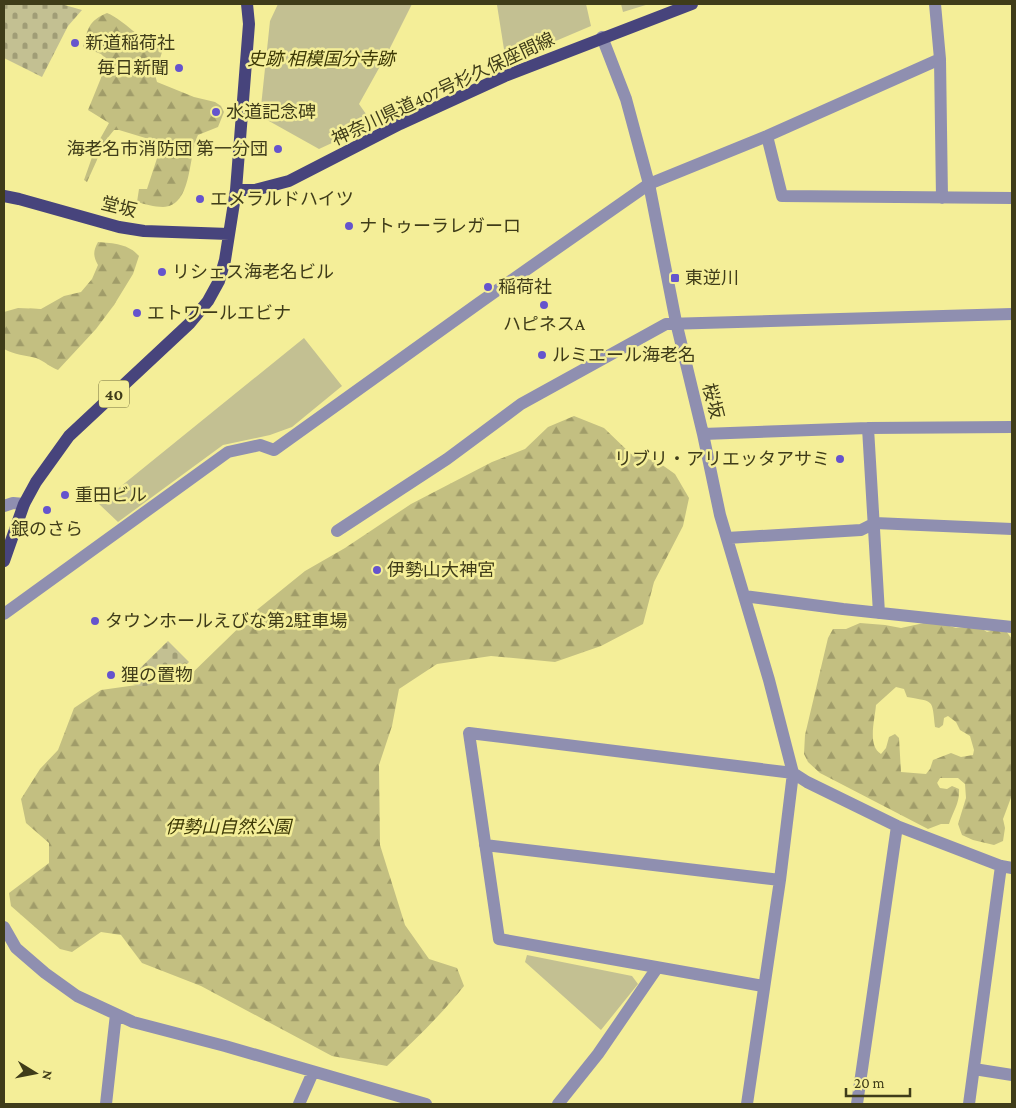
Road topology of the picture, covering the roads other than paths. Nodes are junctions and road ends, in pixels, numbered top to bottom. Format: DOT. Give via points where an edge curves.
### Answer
graph roads {
  1 [pos="247,4"];
  2 [pos="692,4"];
  3 [pos="934,4"];
  4 [pos="602,37"];
  5 [pos="940,59"];
  6 [pos="767,136"];
  7 [pos="649,184"];
  8 [pos="236,190"];
  9 [pos="4,196"];
  10 [pos="942,198"];
  11 [pos="1012,198"];
  12 [pos="229,234"];
  13 [pos="1012,314"];
  14 [pos="676,322"];
  15 [pos="1012,427"];
  16 [pos="868,428"];
  17 [pos="703,434"];
  18 [pos="24,504"];
  19 [pos="4,506"];
  20 [pos="875,523"];
  21 [pos="1012,529"];
  22 [pos="337,531"];
  23 [pos="727,538"];
  24 [pos="4,561"];
  25 [pos="744,596"];
  26 [pos="880,613"];
  27 [pos="4,614"];
  28 [pos="1012,627"];
  29 [pos="793,773"];
  30 [pos="897,826"];
  31 [pos="485,845"];
  32 [pos="1006,867"];
  33 [pos="780,880"];
  34 [pos="4,927"];
  35 [pos="657,968"];
  36 [pos="763,986"];
  37 [pos="116,1014"];
  38 [pos="974,1070"];
  39 [pos="313,1072"];
  40 [pos="1012,1075"];
  41 [pos="106,1104"];
  42 [pos="299,1104"];
  43 [pos="426,1104"];
  44 [pos="558,1104"];
  45 [pos="747,1104"];
  46 [pos="857,1104"];
  47 [pos="969,1104"];
  1 -- 8 [label="main road, 40" via="249,24"];
  2 -- 4 [label="main road, 神奈川県道407号杉久保座間線"];
  3 -- 5 [label="street"];
  4 -- 7 [label="street, 桜坂" via="626,99"];
  4 -- 8 [label="main road, 神奈川県道407号杉久保座間線" via="400,124 289,181 255,190"];
  5 -- 6 [label="street"];
  5 -- 10 [label="street"];
  6 -- 7 [label="street"];
  6 -- 10 [label="street" via="782,196"];
  7 -- 14 [label="street, 桜坂"];
  7 -- 27 [label="street" via="274,450 260,445 228,452"];
  8 -- 12 [label="main road, 40"];
  9 -- 12 [label="main road, 堂坂" via="144,231"];
  10 -- 11 [label="street"];
  12 -- 18 [label="main road, 40" via="219,281 208,301 184,328 69,436"];
  13 -- 14 [label="street"];
  14 -- 17 [label="street, 桜坂"];
  14 -- 22 [label="street" via="666,324 521,404 447,459"];
  15 -- 16 [label="street"];
  16 -- 17 [label="street"];
  16 -- 20 [label="street"];
  17 -- 23 [label="street, 桜坂"];
  18 -- 19 [label="street"];
  18 -- 24 [label="main road, 40"];
  20 -- 21 [label="street"];
  20 -- 23 [label="street" via="860,530"];
  20 -- 26 [label="street"];
  23 -- 25 [label="street, 桜坂"];
  25 -- 26 [label="street"];
  25 -- 29 [label="street, 桜坂"];
  26 -- 28 [label="street"];
  29 -- 30 [label="street"];
  29 -- 31 [label="street" via="469,733"];
  29 -- 33 [label="street"];
  30 -- 32 [label="street"];
  30 -- 46 [label="street"];
  31 -- 33 [label="street"];
  31 -- 35 [label="street" via="499,939"];
  32 -- 38 [label="street"];
  33 -- 36 [label="street"];
  34 -- 37 [label="street" via="16,948 45,973 77,996"];
  35 -- 36 [label="street"];
  35 -- 44 [label="street" via="598,1054"];
  36 -- 45 [label="street"];
  37 -- 39 [label="street" via="133,1022"];
  37 -- 41 [label="street"];
  38 -- 40 [label="street"];
  38 -- 47 [label="street"];
  39 -- 42 [label="street"];
  39 -- 43 [label="street"];
}
